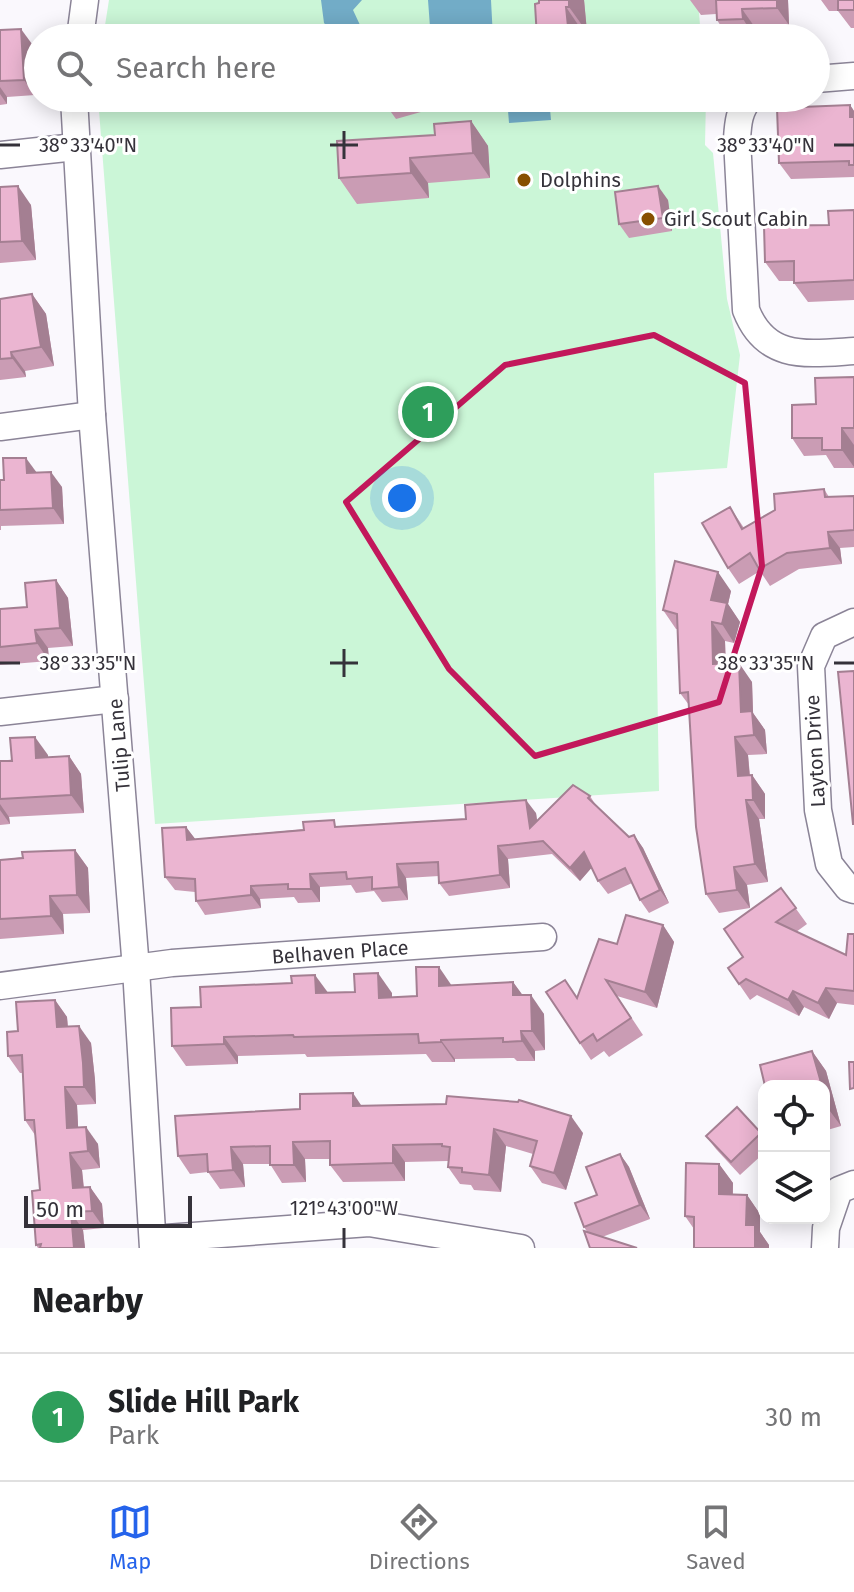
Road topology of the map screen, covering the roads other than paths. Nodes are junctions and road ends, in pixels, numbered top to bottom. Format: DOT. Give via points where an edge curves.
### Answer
graph roads {
  1 [pos="85,0"];
  2 [pos="82,24"];
  3 [pos="854,76"];
  4 [pos="830,78"];
  5 [pos="75,112"];
  6 [pos="741,112"];
  7 [pos="76,147"];
  8 [pos="0,155"];
  9 [pos="854,351"];
  10 [pos="92,415"];
  11 [pos="0,427"];
  12 [pos="854,622"];
  13 [pos="115,699"];
  14 [pos="0,712"];
  15 [pos="854,890"];
  16 [pos="543,937"];
  17 [pos="136,969"];
  18 [pos="0,986"];
  19 [pos="854,1184"];
  20 [pos="153,1243"];
  21 [pos="521,1248"];
  22 [pos="825,1248"];
  1 -- 2 [label="street"];
  3 -- 4 [label="street"];
  5 -- 7 [label="street, Tulip Lane"];
  6 -- 9 [label="street" via="737,139 746,310 753,329 791,351"];
  7 -- 8 [label="street"];
  7 -- 10 [label="street, Tulip Lane"];
  10 -- 11 [label="street"];
  10 -- 13 [label="street, Tulip Lane"];
  12 -- 15 [label="street, Layton Drive" via="824,636 811,666 818,810 829,864"];
  13 -- 14 [label="street"];
  13 -- 17 [label="street, Tulip Lane"];
  16 -- 17 [label="street, Belhaven Place"];
  17 -- 18 [label="street, Belhaven Place"];
  17 -- 20 [label="street, Tulip Lane"];
  19 -- 22 [label="street" via="839,1190"];
  20 -- 21 [label="street" via="369,1223"];
}
